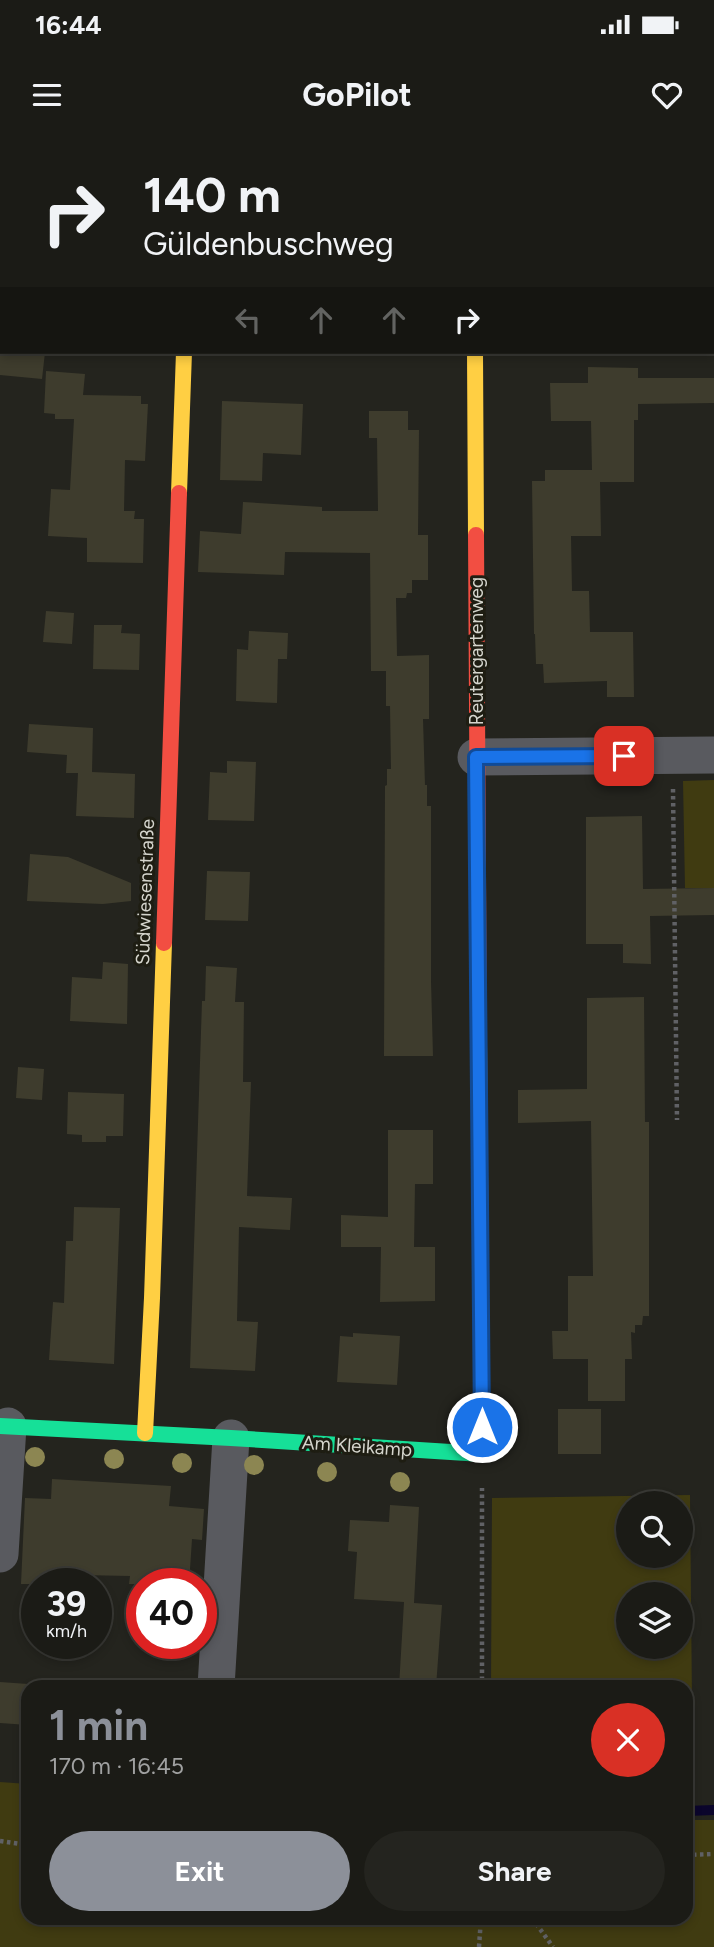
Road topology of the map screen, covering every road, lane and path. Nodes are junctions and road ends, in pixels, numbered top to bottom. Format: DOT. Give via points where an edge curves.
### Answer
graph roads {
  1 [pos="184,354"];
  2 [pos="475,354"];
  3 [pos="714,755"];
  4 [pos="673,756"];
  5 [pos="476,757"];
  6 [pos="677,1120"];
  7 [pos="4,1426"];
  8 [pos="145,1433"];
  9 [pos="231,1438"];
  10 [pos="482,1454"];
  11 [pos="0,1554"];
  12 [pos="216,1680"];
  13 [pos="482,1680"];
  14 [pos="0,1841"];
  15 [pos="21,1844"];
  16 [pos="714,1854"];
  17 [pos="693,1855"];
  18 [pos="481,1925"];
  19 [pos="537,1925"];
  20 [pos="479,1947"];
  21 [pos="554,1947"];
  1 -- 8 [label="street, Südwiesenstraße"];
  2 -- 5 [label="street, Reutergartenweg"];
  3 -- 4 [label="street"];
  4 -- 5 [label="street"];
  4 -- 6 [label="path"];
  5 -- 10 [label="street, Reutergartenweg"];
  7 -- 8 [label="street, Am Kleikamp"];
  7 -- 11 [label="street, Am Kleikamp"];
  8 -- 9 [label="street, Am Kleikamp"];
  9 -- 10 [label="street, Am Kleikamp"];
  9 -- 12 [label="street"];
  10 -- 13 [label="path"];
  14 -- 15 [label="path"];
  16 -- 17 [label="path"];
  18 -- 20 [label="path"];
  19 -- 21 [label="path"];
}
